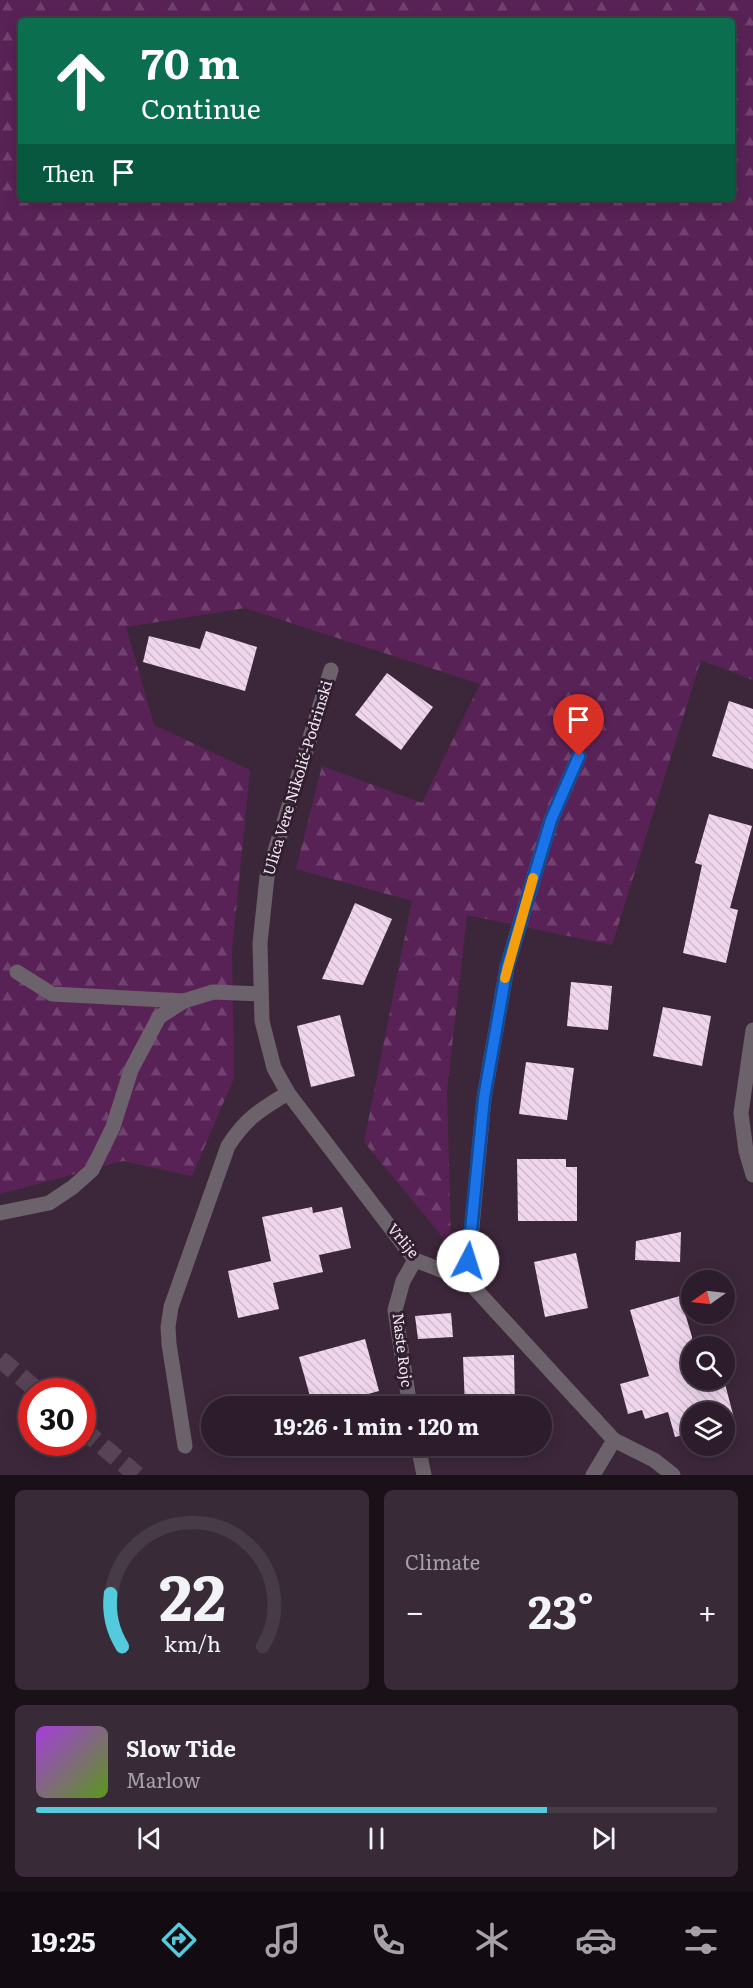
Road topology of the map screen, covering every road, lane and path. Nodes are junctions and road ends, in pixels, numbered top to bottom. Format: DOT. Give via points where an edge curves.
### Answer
graph roads {
  1 [pos="331,670"];
  2 [pos="579,756"];
  3 [pos="17,972"];
  4 [pos="261,994"];
  5 [pos="184,1001"];
  6 [pos="753,1030"];
  7 [pos="288,1093"];
  8 [pos="753,1175"];
  9 [pos="0,1213"];
  10 [pos="415,1260"];
  11 [pos="466,1280"];
  12 [pos="408,1396"];
  13 [pos="614,1440"];
  14 [pos="185,1446"];
  15 [pos="420,1456"];
  16 [pos="424,1475"];
  17 [pos="593,1475"];
  18 [pos="673,1475"];
  1 -- 4 [label="street, Ulica Vere Nikolić-Podrinski" via="267,877 260,943"];
  2 -- 11 [label="street" via="551,820 507,967 484,1098"];
  3 -- 5 [label="street" via="52,994"];
  4 -- 5 [label="street" via="213,992"];
  4 -- 7 [label="street, Vrlije" via="262,1021 274,1068"];
  5 -- 9 [label="street" via="159,1017 131,1070 113,1127 92,1170 49,1203"];
  6 -- 8 [label="street" via="741,1113"];
  7 -- 10 [label="street, Vrlije"];
  7 -- 14 [label="street" via="255,1113 228,1146 171,1307 169,1344"];
  10 -- 11 [label="street, Vrlije"];
  10 -- 12 [label="street, Naste Rojc" via="403,1281 395,1310"];
  11 -- 13 [label="street, Vrlije"];
  13 -- 17 [label="street"];
  13 -- 18 [label="street, Vrlije" via="654,1460"];
  15 -- 16 [label="street"];
}
